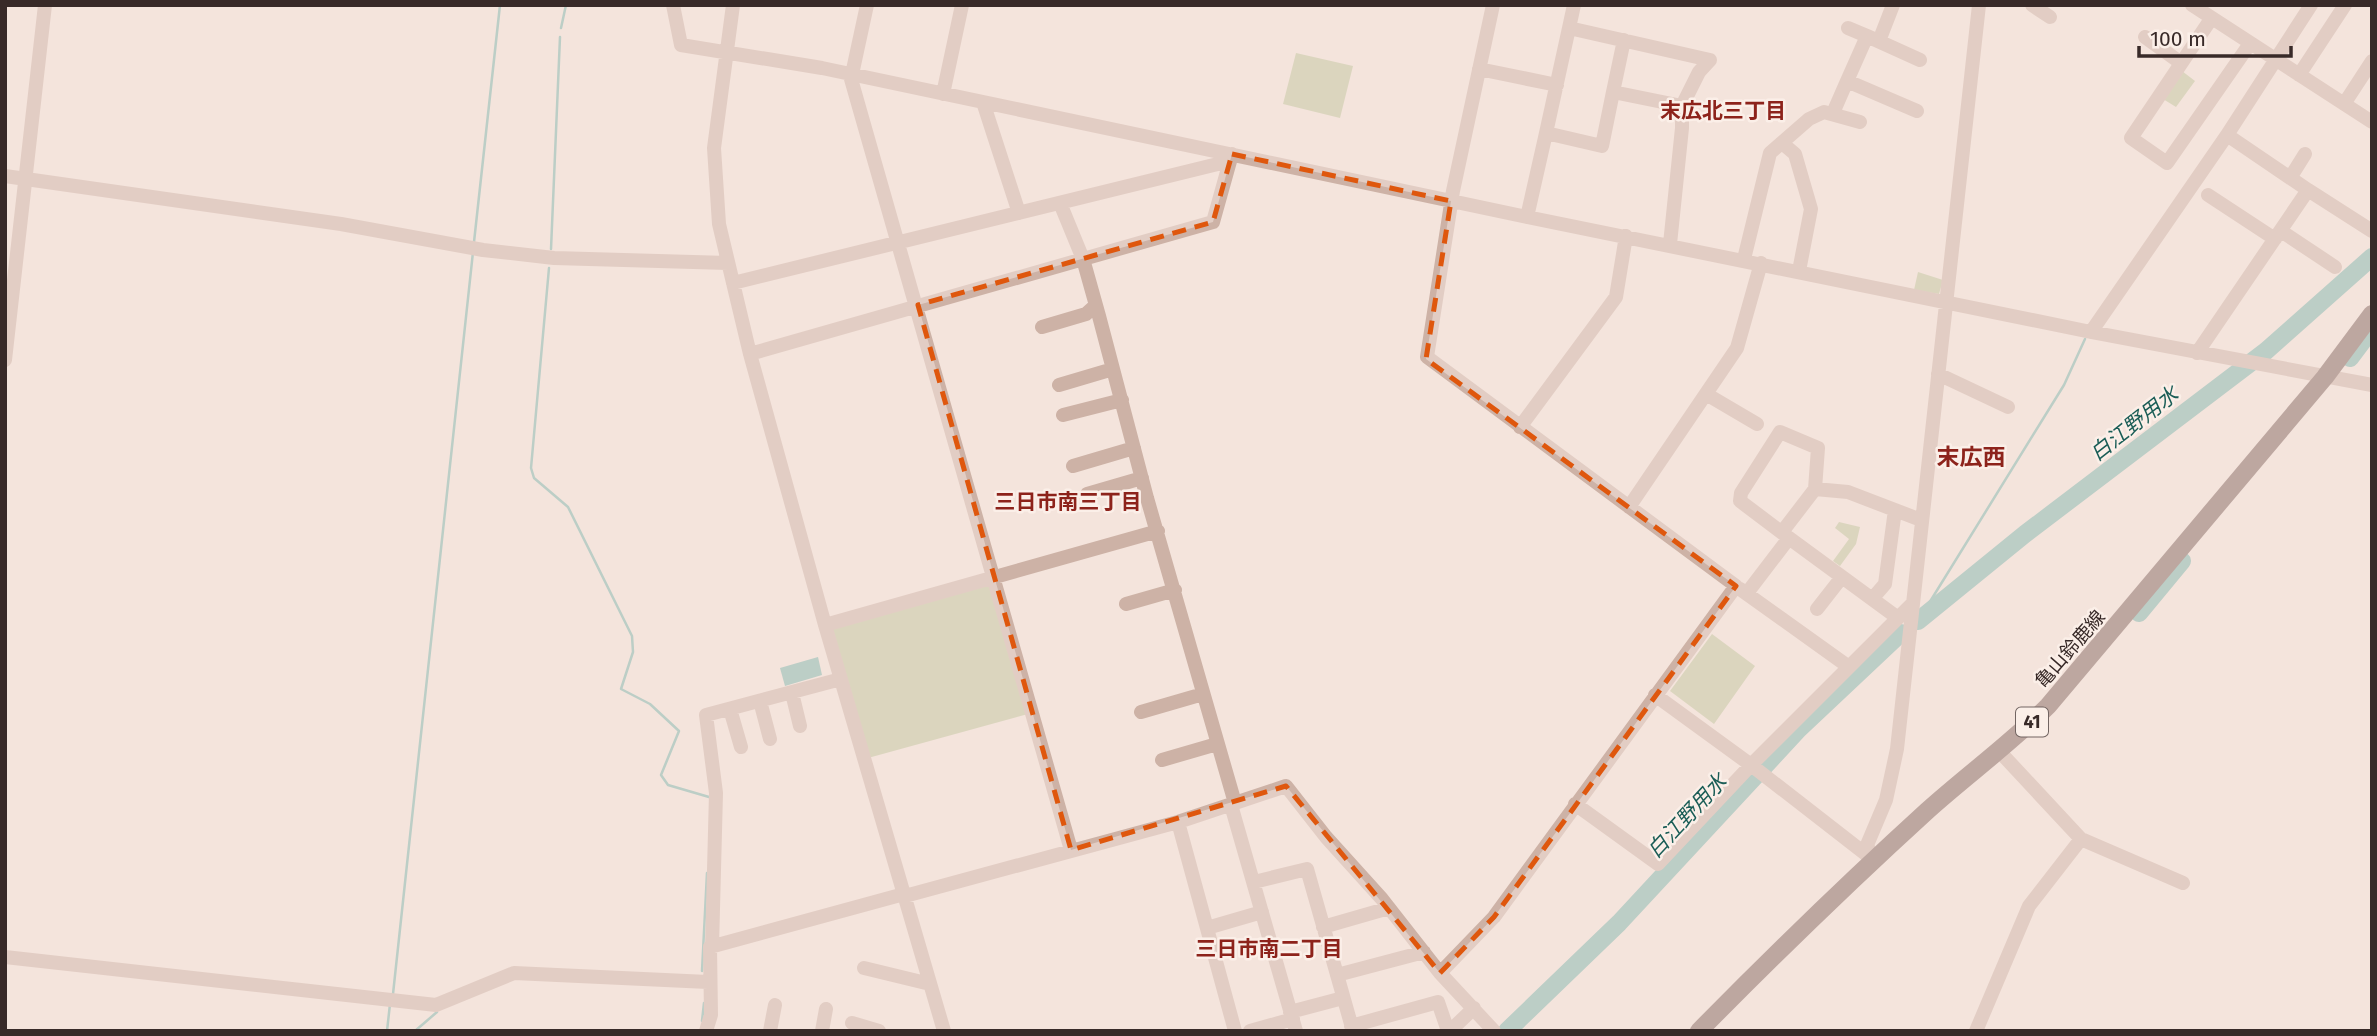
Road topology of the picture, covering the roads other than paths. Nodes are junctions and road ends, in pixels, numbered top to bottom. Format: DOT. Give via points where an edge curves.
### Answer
graph roads {
  1 [pos="45,5"];
  2 [pos="673,5"];
  3 [pos="733,5"];
  4 [pos="867,5"];
  5 [pos="962,5"];
  6 [pos="1493,5"];
  7 [pos="1574,5"];
  8 [pos="1893,5"];
  9 [pos="2032,5"];
  10 [pos="2192,5"];
  11 [pos="2311,5"];
  12 [pos="2345,5"];
  13 [pos="1977,6"];
  14 [pos="2050,17"];
  15 [pos="2211,19"];
  16 [pos="1569,27"];
  17 [pos="1848,28"];
  18 [pos="2145,37"];
  19 [pos="1873,38"];
  20 [pos="1624,40"];
  21 [pos="2249,45"];
  22 [pos="726,52"];
  23 [pos="2272,59"];
  24 [pos="1920,60"];
  25 [pos="2372,61"];
  26 [pos="2181,63"];
  27 [pos="1479,69"];
  28 [pos="852,75"];
  29 [pos="2299,75"];
  30 [pos="1847,81"];
  31 [pos="1557,85"];
  32 [pos="1613,92"];
  33 [pos="943,94"];
  34 [pos="983,102"];
  35 [pos="2344,104"];
  36 [pos="1682,106"];
  37 [pos="1917,111"];
  38 [pos="1833,113"];
  39 [pos="1860,122"];
  40 [pos="2372,122"];
  41 [pos="1546,133"];
  42 [pos="2227,135"];
  43 [pos="1782,143"];
  44 [pos="2305,155"];
  45 [pos="1231,158"];
  46 [pos="5,176"];
  47 [pos="2290,178"];
  48 [pos="26,179"];
  49 [pos="2308,190"];
  50 [pos="2208,195"];
  51 [pos="1451,201"];
  52 [pos="1060,203"];
  53 [pos="1018,213"];
  54 [pos="1527,217"];
  55 [pos="2369,224"];
  56 [pos="2278,235"];
  57 [pos="1626,236"];
  58 [pos="900,243"];
  59 [pos="1670,244"];
  60 [pos="1083,259"];
  61 [pos="1745,259"];
  62 [pos="728,263"];
  63 [pos="1760,263"];
  64 [pos="2335,267"];
  65 [pos="1799,271"];
  66 [pos="733,283"];
  67 [pos="1946,302"];
  68 [pos="918,305"];
  69 [pos="1096,305"];
  70 [pos="2372,314"];
  71 [pos="1042,327"];
  72 [pos="2091,332"];
  73 [pos="2197,353"];
  74 [pos="750,354"];
  75 [pos="5,360"];
  76 [pos="1114,369"];
  77 [pos="1938,374"];
  78 [pos="2325,377"];
  79 [pos="1059,385"];
  80 [pos="2372,385"];
  81 [pos="1706,394"];
  82 [pos="1122,400"];
  83 [pos="2008,407"];
  84 [pos="1063,415"];
  85 [pos="1757,424"];
  86 [pos="1520,427"];
  87 [pos="1134,448"];
  88 [pos="1073,466"];
  89 [pos="1142,478"];
  90 [pos="1815,489"];
  91 [pos="1087,494"];
  92 [pos="1629,507"];
  93 [pos="1895,510"];
  94 [pos="1921,520"];
  95 [pos="1158,531"];
  96 [pos="1785,535"];
  97 [pos="992,576"];
  98 [pos="1842,577"];
  99 [pos="1741,589"];
  100 [pos="1175,590"];
  101 [pos="1872,599"];
  102 [pos="1126,604"];
  103 [pos="1912,604"];
  104 [pos="1817,609"];
  105 [pos="1898,618"];
  106 [pos="825,625"];
  107 [pos="1849,667"];
  108 [pos="841,679"];
  109 [pos="792,693"];
  110 [pos="1202,694"];
  111 [pos="1655,695"];
  112 [pos="760,701"];
  113 [pos="730,709"];
  114 [pos="1140,712"];
  115 [pos="800,726"];
  116 [pos="770,739"];
  117 [pos="1217,744"];
  118 [pos="741,747"];
  119 [pos="2000,752"];
  120 [pos="1162,760"];
  121 [pos="1757,769"];
  122 [pos="1233,804"];
  123 [pos="1575,804"];
  124 [pos="1178,822"];
  125 [pos="2081,839"];
  126 [pos="1070,850"];
  127 [pos="1874,861"];
  128 [pos="1254,882"];
  129 [pos="2183,883"];
  130 [pos="904,895"];
  131 [pos="1389,908"];
  132 [pos="1262,912"];
  133 [pos="1322,927"];
  134 [pos="1207,928"];
  135 [pos="712,947"];
  136 [pos="1424,952"];
  137 [pos="5,957"];
  138 [pos="864,968"];
  139 [pos="1440,973"];
  140 [pos="1337,975"];
  141 [pos="708,982"];
  142 [pos="930,984"];
  143 [pos="1343,998"];
  144 [pos="775,1005"];
  145 [pos="826,1009"];
  146 [pos="1474,1009"];
  147 [pos="1293,1021"];
  148 [pos="852,1023"];
  149 [pos="1352,1028"];
  150 [pos="706,1031"];
  151 [pos="770,1031"];
  152 [pos="822,1031"];
  153 [pos="879,1031"];
  154 [pos="944,1031"];
  155 [pos="1235,1031"];
  156 [pos="1250,1031"];
  157 [pos="1449,1031"];
  158 [pos="1494,1031"];
  159 [pos="1699,1031"];
  160 [pos="1976,1031"];
  1 -- 48 [label="street"];
  2 -- 22 [label="street" via="681,45"];
  3 -- 22 [label="street"];
  4 -- 28 [label="street"];
  5 -- 33 [label="street"];
  6 -- 27 [label="street"];
  7 -- 16 [label="street"];
  8 -- 19 [label="street"];
  9 -- 14 [label="street"];
  10 -- 15 [label="street"];
  11 -- 23 [label="street"];
  12 -- 29 [label="street"];
  13 -- 67 [label="street"];
  15 -- 21 [label="street"];
  15 -- 26 [label="street"];
  16 -- 20 [label="street"];
  16 -- 31 [label="street"];
  17 -- 19 [label="street"];
  18 -- 26 [label="street"];
  19 -- 24 [label="street"];
  19 -- 30 [label="street"];
  20 -- 32 [label="street"];
  20 -- 36 [label="street" via="1710,60"];
  21 -- 23 [label="street"];
  21 -- 26 [label="street" via="2167,163 2131,138"];
  22 -- 28 [label="street"];
  22 -- 62 [label="street" via="715,162 719,224"];
  23 -- 29 [label="street"];
  23 -- 42 [label="street"];
  25 -- 35 [label="street"];
  27 -- 31 [label="street"];
  27 -- 51 [label="street"];
  28 -- 33 [label="street"];
  28 -- 58 [label="street"];
  29 -- 35 [label="street"];
  30 -- 37 [label="street"];
  30 -- 38 [label="street"];
  31 -- 41 [label="street"];
  32 -- 36 [label="street"];
  32 -- 41 [label="street" via="1602,146"];
  33 -- 34 [label="street"];
  34 -- 45 [label="street"];
  34 -- 53 [label="street"];
  35 -- 40 [label="street"];
  36 -- 59 [label="street"];
  38 -- 39 [label="street"];
  38 -- 43 [label="street" via="1809,119"];
  41 -- 54 [label="street"];
  42 -- 47 [label="street"];
  42 -- 72 [label="street"];
  43 -- 61 [label="street" via="1770,153"];
  43 -- 65 [label="street" via="1795,154 1811,209"];
  44 -- 47 [label="street"];
  45 -- 51 [label="street"];
  45 -- 52 [label="street"];
  45 -- 60 [label="street" via="1213,222"];
  46 -- 48 [label="street"];
  47 -- 49 [label="street"];
  48 -- 62 [label="street" via="554,258"];
  48 -- 75 [label="street"];
  49 -- 55 [label="street"];
  49 -- 56 [label="street"];
  50 -- 56 [label="street"];
  51 -- 54 [label="street"];
  51 -- 86 [label="street" via="1427,357"];
  52 -- 53 [label="street"];
  52 -- 60 [label="street"];
  53 -- 58 [label="street"];
  54 -- 57 [label="street"];
  56 -- 64 [label="street"];
  56 -- 73 [label="street"];
  57 -- 59 [label="street"];
  57 -- 86 [label="street" via="1616,297"];
  58 -- 66 [label="street"];
  58 -- 68 [label="street"];
  59 -- 61 [label="street"];
  60 -- 68 [label="street"];
  60 -- 69 [label="street"];
  61 -- 63 [label="street"];
  62 -- 66 [label="street"];
  63 -- 65 [label="street"];
  63 -- 81 [label="street" via="1737,348"];
  65 -- 67 [label="street"];
  66 -- 74 [label="street"];
  67 -- 72 [label="street"];
  67 -- 77 [label="street"];
  68 -- 74 [label="street"];
  68 -- 97 [label="street"];
  69 -- 71 [label="street" via="1086,314"];
  69 -- 76 [label="street"];
  70 -- 78 [label="main road, 亀山鈴鹿線 / 41"];
  72 -- 73 [label="street"];
  73 -- 78 [label="street"];
  74 -- 106 [label="street"];
  76 -- 79 [label="street"];
  76 -- 82 [label="street"];
  77 -- 83 [label="street"];
  77 -- 94 [label="street"];
  78 -- 80 [label="street"];
  78 -- 119 [label="main road, 亀山鈴鹿線 / 41" via="2073,679"];
  81 -- 85 [label="street"];
  81 -- 92 [label="street"];
  82 -- 84 [label="street"];
  82 -- 87 [label="street"];
  86 -- 92 [label="street"];
  87 -- 88 [label="street"];
  87 -- 89 [label="street"];
  89 -- 91 [label="street"];
  89 -- 95 [label="street"];
  90 -- 93 [label="street" via="1848,492"];
  90 -- 96 [label="street"];
  90 -- 96 [label="street" via="1818,448 1780,432 1740,501"];
  92 -- 99 [label="street"];
  93 -- 94 [label="street"];
  93 -- 101 [label="street" via="1885,584"];
  94 -- 103 [label="street"];
  95 -- 97 [label="street"];
  95 -- 100 [label="street"];
  96 -- 98 [label="street"];
  96 -- 99 [label="street"];
  97 -- 106 [label="street"];
  97 -- 126 [label="street"];
  98 -- 101 [label="street"];
  98 -- 104 [label="street"];
  99 -- 107 [label="street"];
  99 -- 111 [label="street"];
  100 -- 102 [label="street"];
  100 -- 110 [label="street"];
  101 -- 105 [label="street"];
  103 -- 105 [label="street"];
  103 -- 127 [label="street" via="1892,781 1867,845"];
  105 -- 107 [label="street"];
  106 -- 108 [label="street"];
  107 -- 121 [label="street"];
  108 -- 109 [label="street"];
  108 -- 130 [label="street"];
  109 -- 112 [label="street"];
  109 -- 115 [label="street"];
  110 -- 114 [label="street"];
  110 -- 117 [label="street"];
  111 -- 121 [label="street"];
  111 -- 123 [label="street"];
  112 -- 113 [label="street"];
  112 -- 116 [label="street"];
  113 -- 118 [label="street"];
  113 -- 135 [label="street" via="706,715 716,793"];
  117 -- 120 [label="street"];
  117 -- 122 [label="street"];
  119 -- 125 [label="street"];
  119 -- 127 [label="main road, 亀山鈴鹿線 / 41"];
  121 -- 123 [label="street" via="1658,864"];
  121 -- 127 [label="street"];
  122 -- 124 [label="street"];
  122 -- 128 [label="street"];
  122 -- 131 [label="street" via="1286,786"];
  123 -- 139 [label="street" via="1493,917"];
  124 -- 126 [label="street"];
  124 -- 134 [label="street"];
  125 -- 129 [label="street"];
  125 -- 160 [label="street" via="2029,906"];
  126 -- 130 [label="street"];
  127 -- 159 [label="main road, 亀山鈴鹿線 / 41"];
  128 -- 132 [label="street"];
  128 -- 133 [label="street" via="1307,869"];
  130 -- 135 [label="street"];
  130 -- 142 [label="street"];
  131 -- 133 [label="street"];
  131 -- 136 [label="street"];
  132 -- 134 [label="street"];
  132 -- 147 [label="street"];
  133 -- 140 [label="street"];
  134 -- 155 [label="street"];
  135 -- 141 [label="street"];
  136 -- 139 [label="street"];
  136 -- 140 [label="street"];
  137 -- 141 [label="street" via="436,1005 514,973"];
  138 -- 142 [label="street"];
  139 -- 146 [label="street"];
  140 -- 143 [label="street"];
  141 -- 150 [label="street" via="711,1015"];
  142 -- 154 [label="street"];
  143 -- 147 [label="street"];
  143 -- 149 [label="street"];
  144 -- 151 [label="street"];
  145 -- 152 [label="street"];
  146 -- 157 [label="street"];
  146 -- 158 [label="street"];
  147 -- 156 [label="street"];
  148 -- 153 [label="street"];
  149 -- 157 [label="street" via="1438,1002"];
}
